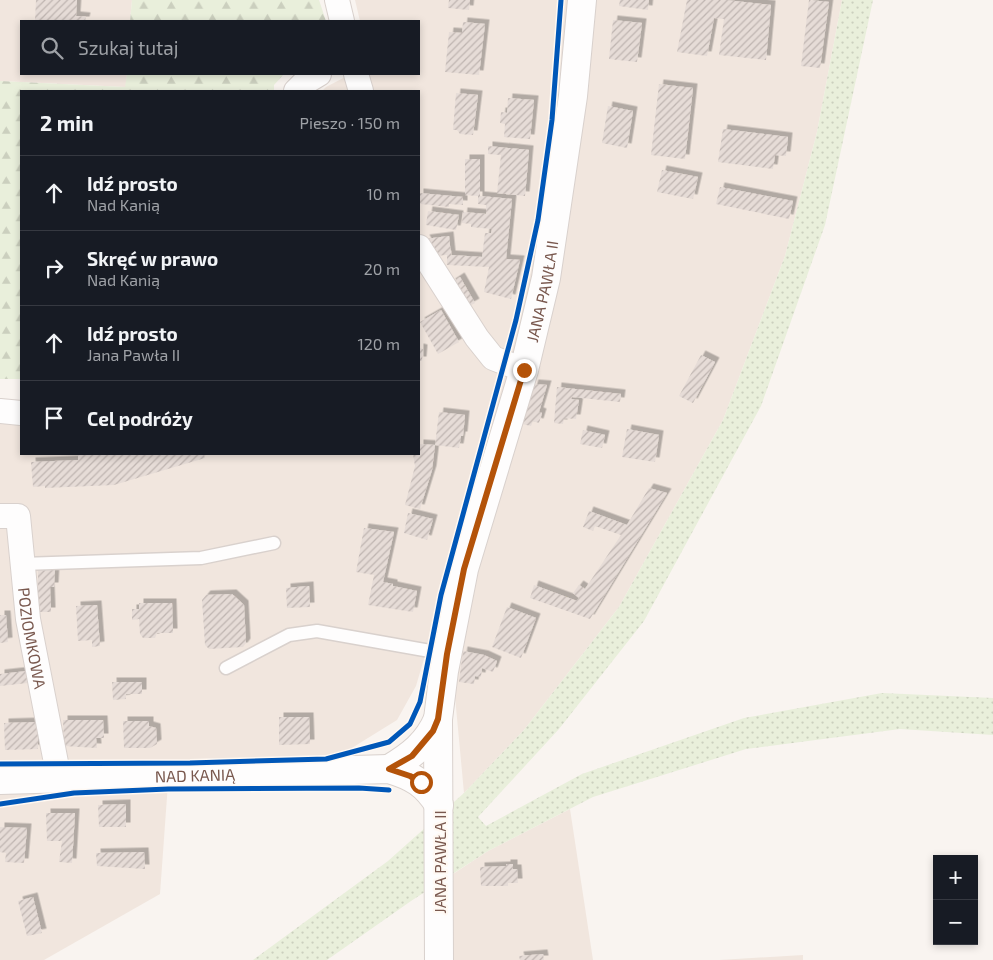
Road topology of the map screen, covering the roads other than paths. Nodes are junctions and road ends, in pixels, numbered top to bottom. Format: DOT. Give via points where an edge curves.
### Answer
graph roads {
  1 [pos="337,0"];
  2 [pos="582,0"];
  3 [pos="342,20"];
  4 [pos="318,75"];
  5 [pos="356,75"];
  6 [pos="297,90"];
  7 [pos="361,90"];
  8 [pos="420,250"];
  9 [pos="524,370"];
  10 [pos="0,411"];
  11 [pos="20,413"];
  12 [pos="0,516"];
  13 [pos="274,543"];
  14 [pos="22,564"];
  15 [pos="447,654"];
  16 [pos="226,668"];
  17 [pos="438,719"];
  18 [pos="389,769"];
  19 [pos="59,778"];
  20 [pos="0,780"];
  21 [pos="439,805"];
  22 [pos="439,960"];
  1 -- 3 [label="street"];
  2 -- 9 [label="street, JANA PAWŁA II" via="573,96 550,258"];
  4 -- 6 [label="street"];
  5 -- 7 [label="street"];
  8 -- 9 [label="street" via="493,358"];
  9 -- 15 [label="street, JANA PAWŁA II" via="464,569"];
  10 -- 11 [label="street"];
  12 -- 14 [label="street, POZIOMKOWA" via="18,516"];
  13 -- 14 [label="lane" via="201,558"];
  14 -- 19 [label="street, POZIOMKOWA" via="28,619"];
  15 -- 16 [label="lane" via="317,631 289,635"];
  15 -- 17 [label="street, JANA PAWŁA II"];
  17 -- 18 [label="street, NAD KANIĄ" via="433,731 412,756"];
  17 -- 21 [label="street, JANA PAWŁA II"];
  18 -- 19 [label="street, NAD KANIĄ"];
  18 -- 21 [label="street, NAD KANIĄ" via="421,782"];
  19 -- 20 [label="street, NAD KANIĄ"];
  21 -- 22 [label="street, JANA PAWŁA II"];
}
